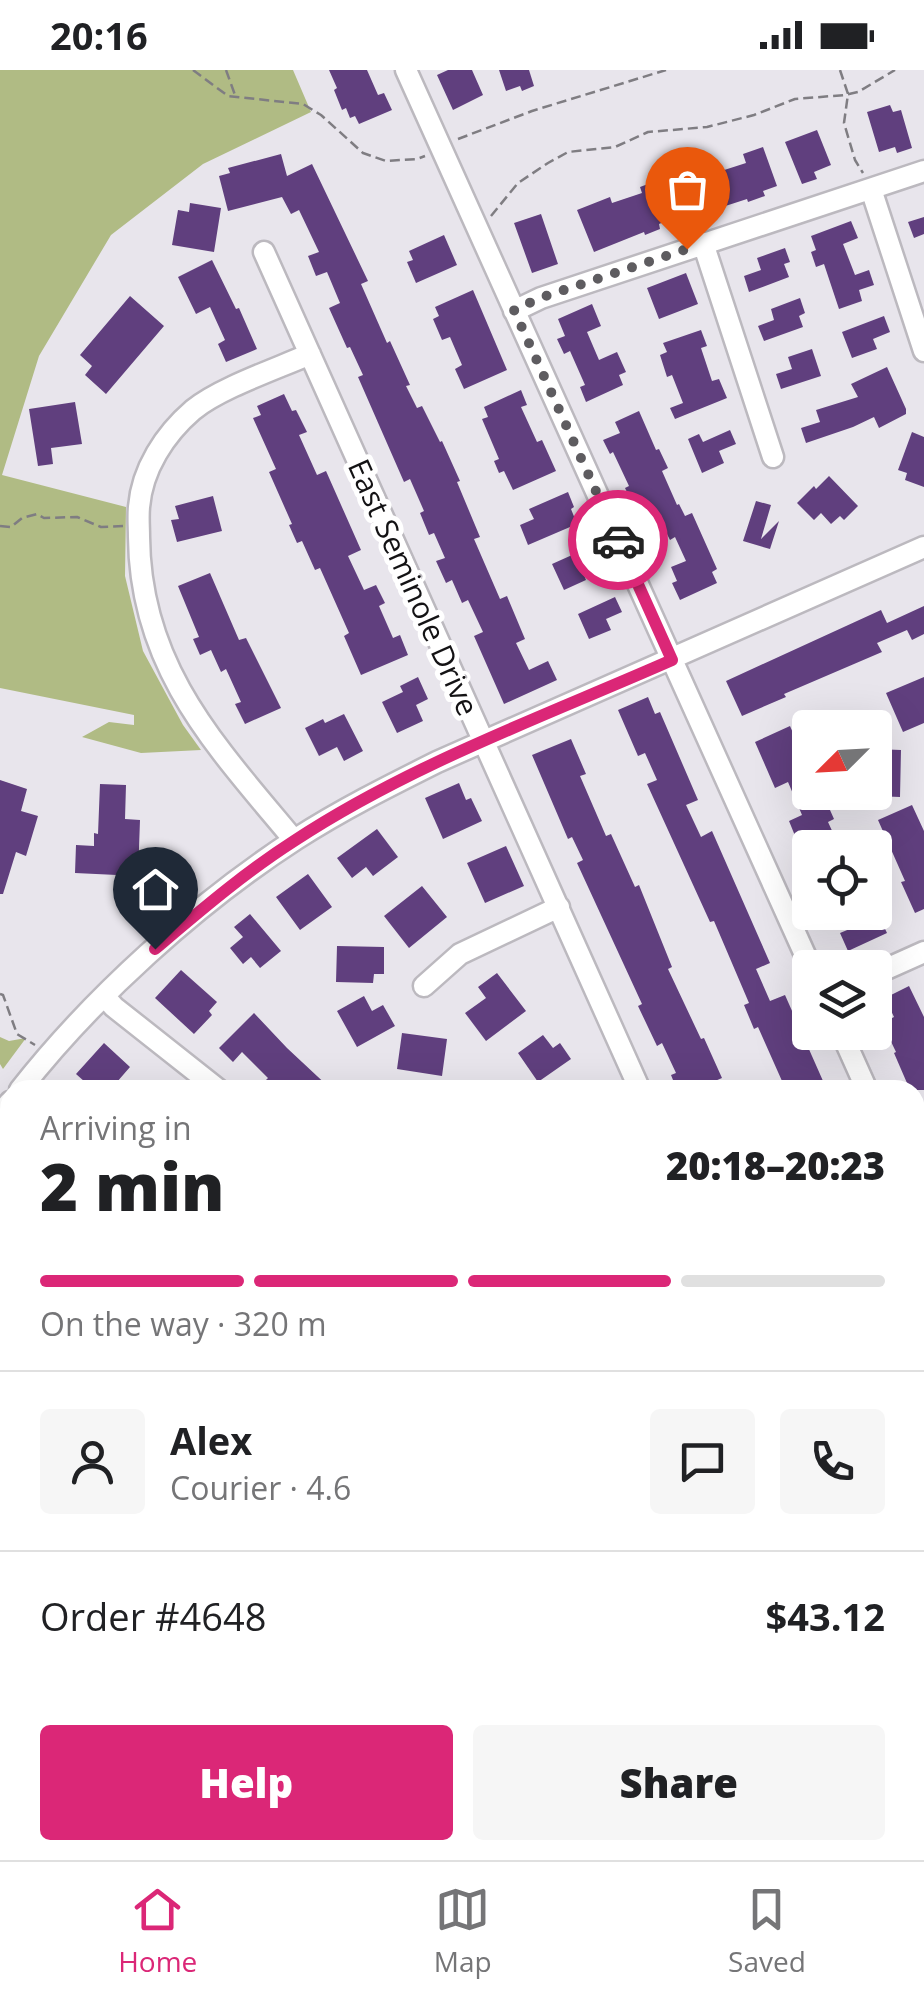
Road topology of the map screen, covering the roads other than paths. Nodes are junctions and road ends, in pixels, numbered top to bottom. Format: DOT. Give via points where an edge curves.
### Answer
graph roads {
  1 [pos="406,70"];
  2 [pos="924,171"];
  3 [pos="868,183"];
  4 [pos="704,243"];
  5 [pos="264,252"];
  6 [pos="514,310"];
  7 [pos="924,350"];
  8 [pos="310,354"];
  9 [pos="773,457"];
  10 [pos="924,547"];
  11 [pos="672,660"];
  12 [pos="484,741"];
  13 [pos="294,840"];
  14 [pos="560,908"];
  15 [pos="803,950"];
  16 [pos="924,952"];
  17 [pos="892,966"];
  18 [pos="424,986"];
  19 [pos="104,996"];
  20 [pos="848,1050"];
  21 [pos="28,1080"];
  22 [pos="205,1080"];
  23 [pos="633,1080"];
  24 [pos="862,1080"];
  1 -- 6 [label="street"];
  2 -- 3 [label="street"];
  3 -- 4 [label="street"];
  3 -- 7 [label="street"];
  4 -- 6 [label="street"];
  4 -- 9 [label="street"];
  5 -- 8 [label="street, East Seminole Drive"];
  6 -- 11 [label="street"];
  8 -- 12 [label="street, East Seminole Drive"];
  8 -- 13 [label="street" via="196,408 156,454 138,509 144,598 164,662 184,700"];
  10 -- 11 [label="street"];
  11 -- 12 [label="street"];
  11 -- 15 [label="street"];
  12 -- 13 [label="street"];
  12 -- 14 [label="street, East Seminole Drive"];
  13 -- 19 [label="street" via="220,894"];
  14 -- 18 [label="street" via="460,954"];
  14 -- 23 [label="street, East Seminole Drive"];
  16 -- 17 [label="street"];
  19 -- 21 [label="street"];
  19 -- 22 [label="street"];
  20 -- 24 [label="street"];
}
